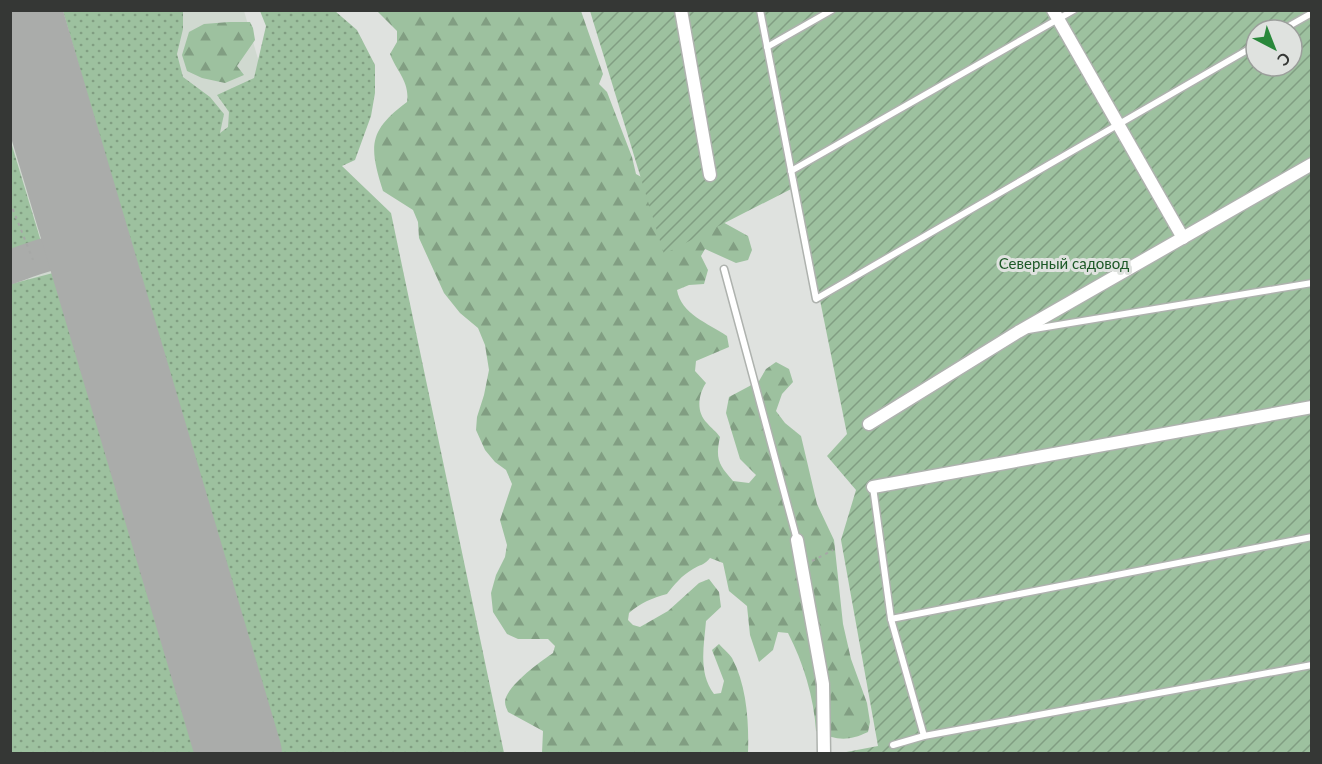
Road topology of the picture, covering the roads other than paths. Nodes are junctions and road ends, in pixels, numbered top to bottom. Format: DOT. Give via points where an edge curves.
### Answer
graph roads {
  1 [pos="681,10"];
  2 [pos="760,10"];
  3 [pos="832,10"];
  4 [pos="1074,10"];
  5 [pos="1056,15"];
  6 [pos="767,47"];
  7 [pos="1244,52"];
  8 [pos="1118,123"];
  9 [pos="1311,164"];
  10 [pos="791,171"];
  11 [pos="710,175"];
  12 [pos="1183,238"];
  13 [pos="724,269"];
  14 [pos="1311,283"];
  15 [pos="1017,332"];
  16 [pos="1311,407"];
  17 [pos="870,424"];
  18 [pos="873,488"];
  19 [pos="1311,537"];
  20 [pos="797,540"];
  21 [pos="891,619"];
  22 [pos="1311,665"];
  23 [pos="924,736"];
  24 [pos="893,745"];
  25 [pos="824,753"];
  1 -- 11 [label="street"];
  2 -- 6 [label="lane"];
  3 -- 6 [label="lane"];
  4 -- 5 [label="lane"];
  5 -- 8 [label="street"];
  5 -- 10 [label="lane"];
  6 -- 10 [label="lane"];
  7 -- 8 [label="lane"];
  8 -- 10 [label="lane" via="816,299"];
  8 -- 12 [label="street"];
  9 -- 12 [label="street"];
  12 -- 15 [label="street"];
  13 -- 20 [label="lane"];
  14 -- 15 [label="lane"];
  15 -- 17 [label="street"];
  16 -- 18 [label="street"];
  18 -- 21 [label="lane"];
  19 -- 21 [label="lane"];
  20 -- 25 [label="street" via="823,684"];
  21 -- 23 [label="lane"];
  22 -- 23 [label="lane"];
  23 -- 24 [label="lane"];
}
